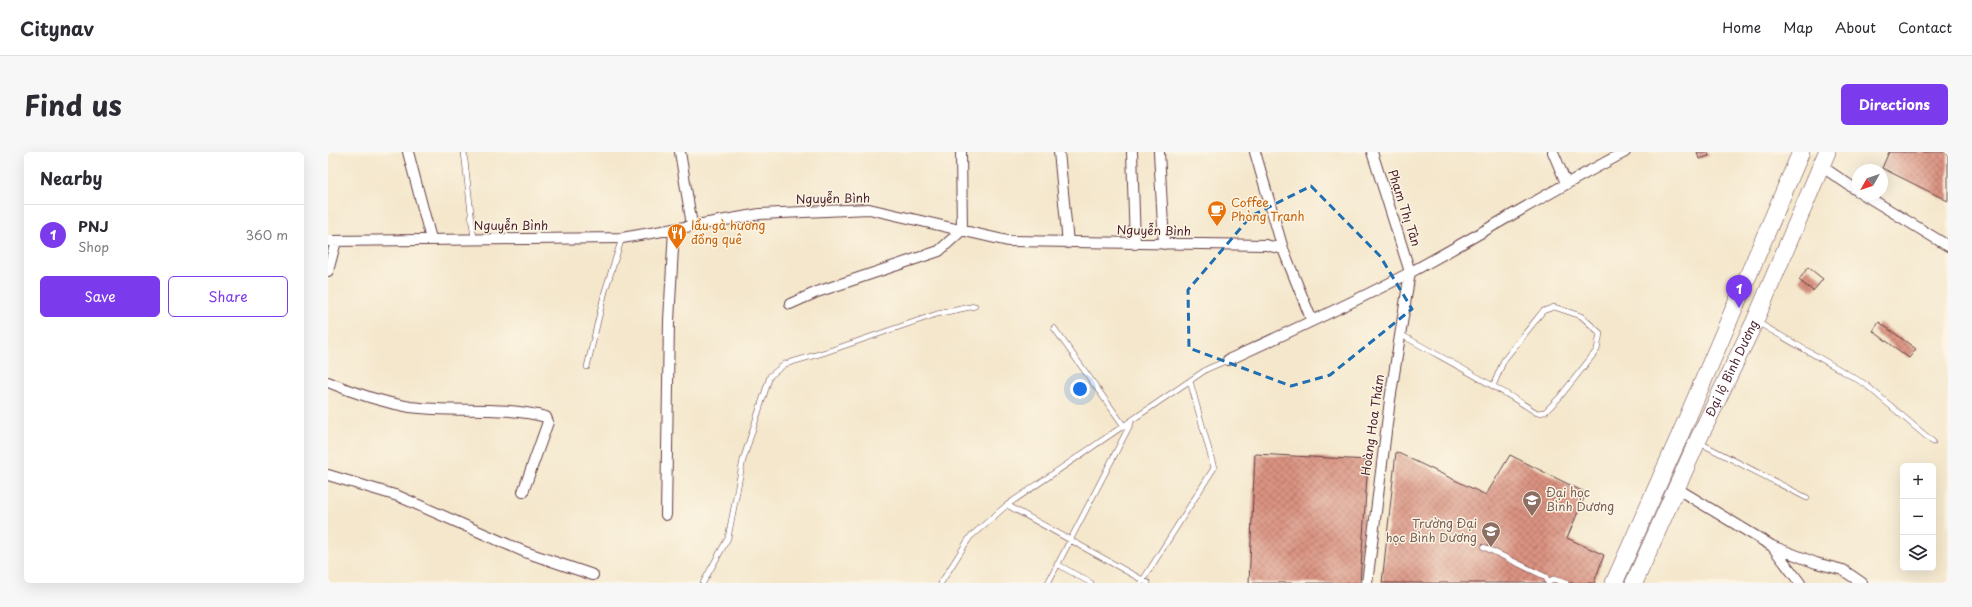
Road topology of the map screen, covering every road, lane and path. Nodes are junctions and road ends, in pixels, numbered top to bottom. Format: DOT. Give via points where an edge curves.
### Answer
graph roads {
  1 [pos="408,152"];
  2 [pos="464,152"];
  3 [pos="680,152"];
  4 [pos="961,152"];
  5 [pos="1059,152"];
  6 [pos="1132,152"];
  7 [pos="1159,152"];
  8 [pos="1255,152"];
  9 [pos="1372,152"];
  10 [pos="1553,152"];
  11 [pos="1625,152"];
  12 [pos="1801,152"];
  13 [pos="1824,159"];
  14 [pos="1566,183"];
  15 [pos="1852,185"];
  16 [pos="1873,200"];
  17 [pos="692,225"];
  18 [pos="674,229"];
  19 [pos="962,230"];
  20 [pos="622,238"];
  21 [pos="431,239"];
  22 [pos="474,239"];
  23 [pos="332,241"];
  24 [pos="1068,243"];
  25 [pos="1135,244"];
  26 [pos="1164,244"];
  27 [pos="1948,246"];
  28 [pos="1283,249"];
  29 [pos="328,271"];
  30 [pos="1410,272"];
  31 [pos="790,304"];
  32 [pos="975,306"];
  33 [pos="1755,321"];
  34 [pos="1312,322"];
  35 [pos="1054,328"];
  36 [pos="1399,334"];
  37 [pos="1228,360"];
  38 [pos="587,367"];
  39 [pos="1190,381"];
  40 [pos="328,382"];
  41 [pos="1492,386"];
  42 [pos="1132,420"];
  43 [pos="1124,426"];
  44 [pos="1697,442"];
  45 [pos="1933,442"];
  46 [pos="328,475"];
  47 [pos="1676,488"];
  48 [pos="523,492"];
  49 [pos="1808,498"];
  50 [pos="1007,505"];
  51 [pos="666,515"];
  52 [pos="1070,539"];
  53 [pos="1772,546"];
  54 [pos="1484,547"];
  55 [pos="1057,564"];
  56 [pos="593,575"];
  57 [pos="1144,582"];
  58 [pos="704,583"];
  59 [pos="941,583"];
  60 [pos="1048,583"];
  61 [pos="1091,583"];
  62 [pos="1367,583"];
  63 [pos="1548,583"];
  64 [pos="1566,583"];
  65 [pos="1614,583"];
  66 [pos="1634,583"];
  67 [pos="1800,583"];
  68 [pos="1862,583"];
  1 -- 21 [label="street"];
  2 -- 22 [label="lane"];
  3 -- 17 [label="street"];
  4 -- 19 [label="street"];
  5 -- 24 [label="street"];
  6 -- 25 [label="street"];
  7 -- 26 [label="street"];
  8 -- 28 [label="street"];
  9 -- 30 [label="street, Phạm Thị Tân"];
  10 -- 14 [label="street"];
  11 -- 14 [label="street"];
  12 -- 65 [label="highway, Đại lộ Bình Dương"];
  13 -- 15 [label="street"];
  13 -- 33 [label="highway, Đại lộ Bình Dương"];
  14 -- 30 [label="street"];
  16 -- 27 [label="street"];
  17 -- 18 [label="street, Nguyễn Bình"];
  17 -- 19 [label="street, Nguyễn Bình" via="760,214 868,209"];
  18 -- 20 [label="street, Nguyễn Bình"];
  18 -- 51 [label="street" via="669,321"];
  19 -- 24 [label="street, Nguyễn Bình" via="1008,242"];
  19 -- 31 [label="street" via="939,250 817,292"];
  20 -- 22 [label="street, Nguyễn Bình"];
  20 -- 38 [label="lane" via="605,291"];
  21 -- 22 [label="street, Nguyễn Bình"];
  21 -- 23 [label="street, Nguyễn Bình"];
  23 -- 29 [label="street"];
  24 -- 25 [label="street, Nguyễn Bình"];
  25 -- 26 [label="street, Nguyễn Bình"];
  26 -- 28 [label="street, Nguyễn Bình" via="1266,245"];
  28 -- 34 [label="street"];
  30 -- 34 [label="street"];
  30 -- 36 [label="street, Hoàng Hoa Thám"];
  32 -- 58 [label="lane" via="937,314 785,364 770,376 743,460 728,538"];
  33 -- 44 [label="highway, Đại lộ Bình Dương"];
  33 -- 45 [label="lane" via="1865,384"];
  34 -- 37 [label="street"];
  35 -- 43 [label="lane"];
  36 -- 41 [label="lane"];
  36 -- 62 [label="street, Hoàng Hoa Thám"];
  37 -- 39 [label="lane"];
  39 -- 42 [label="lane"];
  39 -- 57 [label="lane" via="1214,468"];
  40 -- 48 [label="street" via="359,394 410,407 504,411 546,417 548,422"];
  41 -- 41 [label="lane" via="1537,414 1545,412 1596,350 1600,333 1581,316 1554,307 1543,311 1504,360"];
  42 -- 43 [label="lane"];
  42 -- 52 [label="lane"];
  43 -- 50 [label="lane"];
  44 -- 47 [label="highway, Đại lộ Bình Dương"];
  44 -- 49 [label="lane"];
  46 -- 56 [label="street" via="398,496 525,552"];
  47 -- 53 [label="street"];
  47 -- 66 [label="highway, Đại lộ Bình Dương"];
  50 -- 52 [label="lane"];
  50 -- 59 [label="lane" via="970,537"];
  52 -- 55 [label="lane"];
  52 -- 57 [label="lane"];
  53 -- 67 [label="street"];
  53 -- 68 [label="street" via="1816,563 1843,570"];
  54 -- 63 [label="lane" via="1546,577"];
  55 -- 60 [label="lane"];
  55 -- 61 [label="lane"];
  63 -- 64 [label="lane" via="1553,579"];
}
